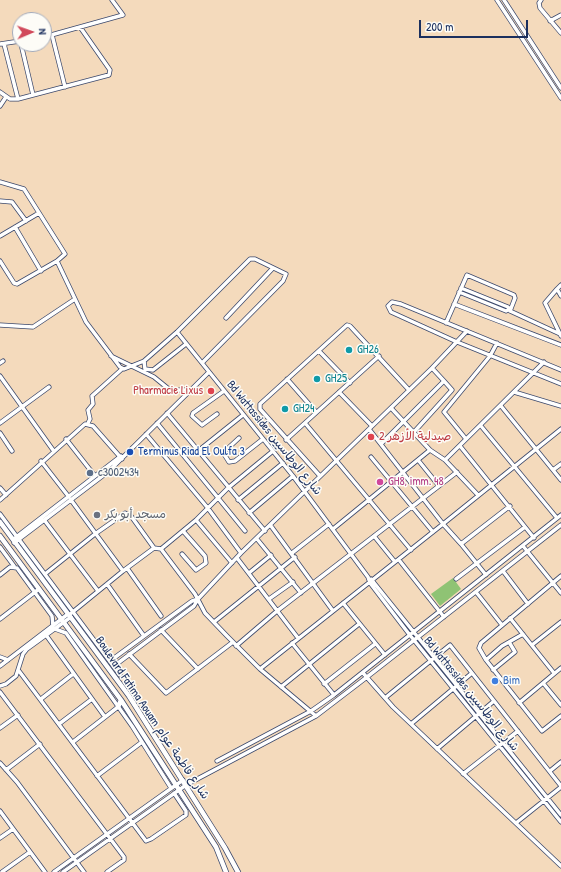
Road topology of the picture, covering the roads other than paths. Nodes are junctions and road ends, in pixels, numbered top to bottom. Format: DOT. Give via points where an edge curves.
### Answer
graph roads {
  1 [pos="112,0"];
  2 [pos="497,0"];
  3 [pos="504,0"];
  4 [pos="542,0"];
  5 [pos="561,15"];
  6 [pos="550,21"];
  7 [pos="80,27"];
  8 [pos="561,33"];
  9 [pos="52,35"];
  10 [pos="12,42"];
  11 [pos="2,44"];
  12 [pos="24,52"];
  13 [pos="64,87"];
  14 [pos="561,88"];
  15 [pos="0,92"];
  16 [pos="33,95"];
  17 [pos="6,97"];
  18 [pos="561,98"];
  19 [pos="18,99"];
  20 [pos="0,106"];
  21 [pos="0,182"];
  22 [pos="0,201"];
  23 [pos="39,213"];
  24 [pos="26,221"];
  25 [pos="15,227"];
  26 [pos="0,236"];
  27 [pos="0,261"];
  28 [pos="57,261"];
  29 [pos="273,268"];
  30 [pos="41,271"];
  31 [pos="561,285"];
  32 [pos="557,289"];
  33 [pos="460,290"];
  34 [pos="561,296"];
  35 [pos="75,299"];
  36 [pos="454,304"];
  37 [pos="509,310"];
  38 [pos="226,318"];
  39 [pos="446,322"];
  40 [pos="0,325"];
  41 [pos="468,331"];
  42 [pos="177,332"];
  43 [pos="560,335"];
  44 [pos="457,342"];
  45 [pos="497,343"];
  46 [pos="186,344"];
  47 [pos="561,345"];
  48 [pos="319,351"];
  49 [pos="110,355"];
  50 [pos="379,356"];
  51 [pos="490,356"];
  52 [pos="144,361"];
  53 [pos="544,362"];
  54 [pos="202,363"];
  55 [pos="134,366"];
  56 [pos="432,368"];
  57 [pos="122,369"];
  58 [pos="561,370"];
  59 [pos="209,372"];
  60 [pos="533,374"];
  61 [pos="0,376"];
  62 [pos="287,379"];
  63 [pos="444,381"];
  64 [pos="350,383"];
  65 [pos="561,384"];
  66 [pos="49,387"];
  67 [pos="191,390"];
  68 [pos="409,390"];
  69 [pos="224,391"];
  70 [pos="340,392"];
  71 [pos="514,392"];
  72 [pos="22,406"];
  73 [pos="501,406"];
  74 [pos="561,406"];
  75 [pos="391,408"];
  76 [pos="316,412"];
  77 [pos="167,413"];
  78 [pos="217,414"];
  79 [pos="243,415"];
  80 [pos="157,422"];
  81 [pos="404,422"];
  82 [pos="0,423"];
  83 [pos="88,423"];
  84 [pos="305,423"];
  85 [pos="481,426"];
  86 [pos="370,428"];
  87 [pos="561,429"];
  88 [pos="414,432"];
  89 [pos="0,433"];
  90 [pos="146,434"];
  91 [pos="239,438"];
  92 [pos="66,439"];
  93 [pos="263,439"];
  94 [pos="466,439"];
  95 [pos="286,440"];
  96 [pos="381,444"];
  97 [pos="460,446"];
  98 [pos="53,450"];
  99 [pos="430,450"];
  100 [pos="536,450"];
  101 [pos="12,451"];
  102 [pos="198,451"];
  103 [pos="273,451"];
  104 [pos="371,457"];
  105 [pos="121,458"];
  106 [pos="336,460"];
  107 [pos="418,460"];
  108 [pos="445,460"];
  109 [pos="42,461"];
  110 [pos="283,463"];
  111 [pos="561,464"];
  112 [pos="515,467"];
  113 [pos="553,470"];
  114 [pos="457,472"];
  115 [pos="403,473"];
  116 [pos="95,476"];
  117 [pos="293,476"];
  118 [pos="320,476"];
  119 [pos="561,480"];
  120 [pos="393,482"];
  121 [pos="492,485"];
  122 [pos="439,486"];
  123 [pos="0,488"];
  124 [pos="228,488"];
  125 [pos="305,492"];
  126 [pos="6,495"];
  127 [pos="478,495"];
  128 [pos="218,497"];
  129 [pos="70,498"];
  130 [pos="423,498"];
  131 [pos="0,500"];
  132 [pos="238,500"];
  133 [pos="370,500"];
  134 [pos="510,506"];
  135 [pos="207,507"];
  136 [pos="412,507"];
  137 [pos="249,513"];
  138 [pos="0,514"];
  139 [pos="561,515"];
  140 [pos="557,518"];
  141 [pos="45,520"];
  142 [pos="196,520"];
  143 [pos="0,522"];
  144 [pos="329,524"];
  145 [pos="389,524"];
  146 [pos="443,524"];
  147 [pos="561,525"];
  148 [pos="271,526"];
  149 [pos="525,526"];
  150 [pos="333,529"];
  151 [pos="183,531"];
  152 [pos="245,531"];
  153 [pos="265,531"];
  154 [pos="433,532"];
  155 [pos="95,534"];
  156 [pos="0,536"];
  157 [pos="374,536"];
  158 [pos="257,538"];
  159 [pos="534,538"];
  160 [pos="16,540"];
  161 [pos="461,544"];
  162 [pos="523,546"];
  163 [pos="0,547"];
  164 [pos="154,548"];
  165 [pos="161,549"];
  166 [pos="411,550"];
  167 [pos="528,551"];
  168 [pos="70,553"];
  169 [pos="241,553"];
  170 [pos="292,553"];
  171 [pos="182,554"];
  172 [pos="351,554"];
  173 [pos="271,555"];
  174 [pos="295,557"];
  175 [pos="237,558"];
  176 [pos="397,561"];
  177 [pos="232,563"];
  178 [pos="477,564"];
  179 [pos="14,566"];
  180 [pos="127,568"];
  181 [pos="281,568"];
  182 [pos="124,571"];
  183 [pos="503,571"];
  184 [pos="249,573"];
  185 [pos="45,574"];
  186 [pos="0,575"];
  187 [pos="486,575"];
  188 [pos="561,576"];
  189 [pos="368,577"];
  190 [pos="456,579"];
  191 [pos="373,580"];
  192 [pos="293,582"];
  193 [pos="370,583"];
  194 [pos="553,583"];
  195 [pos="107,584"];
  196 [pos="314,584"];
  197 [pos="259,586"];
  198 [pos="37,591"];
  199 [pos="98,591"];
  200 [pos="476,592"];
  201 [pos="301,593"];
  202 [pos="561,593"];
  203 [pos="198,599"];
  204 [pos="269,599"];
  205 [pos="343,603"];
  206 [pos="528,604"];
  207 [pos="278,611"];
  208 [pos="333,611"];
  209 [pos="440,612"];
  210 [pos="70,614"];
  211 [pos="161,616"];
  212 [pos="444,617"];
  213 [pos="510,618"];
  214 [pos="0,619"];
  215 [pos="62,621"];
  216 [pos="214,622"];
  217 [pos="561,622"];
  218 [pos="359,624"];
  219 [pos="502,625"];
  220 [pos="54,628"];
  221 [pos="161,630"];
  222 [pos="413,631"];
  223 [pos="409,634"];
  224 [pos="523,634"];
  225 [pos="46,635"];
  226 [pos="144,636"];
  227 [pos="418,636"];
  228 [pos="298,638"];
  229 [pos="414,639"];
  230 [pos="233,642"];
  231 [pos="509,642"];
  232 [pos="292,643"];
  233 [pos="375,644"];
  234 [pos="532,645"];
  235 [pos="236,646"];
  236 [pos="128,654"];
  237 [pos="384,655"];
  238 [pos="0,657"];
  239 [pos="432,658"];
  240 [pos="8,660"];
  241 [pos="486,660"];
  242 [pos="110,661"];
  243 [pos="308,665"];
  244 [pos="0,666"];
  245 [pos="112,667"];
  246 [pos="561,668"];
  247 [pos="198,669"];
  248 [pos="260,669"];
  249 [pos="493,670"];
  250 [pos="19,671"];
  251 [pos="363,673"];
  252 [pos="472,673"];
  253 [pos="554,673"];
  254 [pos="74,674"];
  255 [pos="120,675"];
  256 [pos="367,678"];
  257 [pos="543,683"];
  258 [pos="324,684"];
  259 [pos="458,685"];
  260 [pos="0,686"];
  261 [pos="281,687"];
  262 [pos="454,688"];
  263 [pos="0,692"];
  264 [pos="334,695"];
  265 [pos="385,698"];
  266 [pos="40,699"];
  267 [pos="92,699"];
  268 [pos="121,700"];
  269 [pos="494,701"];
  270 [pos="518,703"];
  271 [pos="561,705"];
  272 [pos="118,707"];
  273 [pos="311,711"];
  274 [pos="480,713"];
  275 [pos="18,715"];
  276 [pos="316,716"];
  277 [pos="476,716"];
  278 [pos="561,716"];
  279 [pos="106,717"];
  280 [pos="59,724"];
  281 [pos="411,724"];
  282 [pos="0,728"];
  283 [pos="518,731"];
  284 [pos="73,742"];
  285 [pos="142,742"];
  286 [pos="253,742"];
  287 [pos="503,742"];
  288 [pos="40,744"];
  289 [pos="499,745"];
  290 [pos="256,747"];
  291 [pos="437,749"];
  292 [pos="217,760"];
  293 [pos="561,762"];
  294 [pos="1,765"];
  295 [pos="6,770"];
  296 [pos="160,771"];
  297 [pos="167,771"];
  298 [pos="550,771"];
  299 [pos="463,774"];
  300 [pos="98,776"];
  301 [pos="184,783"];
  302 [pos="561,786"];
  303 [pos="173,787"];
  304 [pos="176,792"];
  305 [pos="547,798"];
  306 [pos="543,801"];
  307 [pos="0,811"];
  308 [pos="561,815"];
  309 [pos="129,818"];
  310 [pos="132,822"];
  311 [pos="561,822"];
  312 [pos="516,823"];
  313 [pos="13,829"];
  314 [pos="106,833"];
  315 [pos="0,838"];
  316 [pos="110,838"];
  317 [pos="30,852"];
  318 [pos="73,858"];
  319 [pos="77,862"];
  320 [pos="561,866"];
  321 [pos="2,872"];
  322 [pos="45,872"];
  323 [pos="54,872"];
  324 [pos="63,872"];
  325 [pos="84,872"];
  326 [pos="107,872"];
  327 [pos="226,872"];
  328 [pos="238,872"];
  1 -- 7 [label="street" via="123,15"];
  2 -- 18 [label="street"];
  3 -- 14 [label="street"];
  4 -- 6 [label="street" via="539,7"];
  5 -- 6 [label="street"];
  6 -- 8 [label="street"];
  7 -- 9 [label="street"];
  7 -- 13 [label="street" via="110,73"];
  9 -- 13 [label="street"];
  10 -- 11 [label="street"];
  11 -- 19 [label="street"];
  12 -- 16 [label="street"];
  13 -- 16 [label="street"];
  15 -- 17 [label="street"];
  16 -- 19 [label="street"];
  17 -- 19 [label="street"];
  17 -- 20 [label="street"];
  21 -- 23 [label="street" via="24,189"];
  22 -- 24 [label="street" via="12,202"];
  23 -- 24 [label="street"];
  23 -- 28 [label="street" via="65,253"];
  24 -- 25 [label="street"];
  25 -- 26 [label="street"];
  25 -- 30 [label="street"];
  27 -- 30 [label="street" via="16,284"];
  28 -- 30 [label="street"];
  28 -- 35 [label="street"];
  29 -- 38 [label="street"];
  29 -- 42 [label="street" via="255,259 248,260"];
  29 -- 54 [label="street" via="286,274 285,278"];
  31 -- 32 [label="street"];
  32 -- 34 [label="street"];
  32 -- 43 [label="street" via="545,304"];
  33 -- 36 [label="street"];
  33 -- 37 [label="street" via="506,311"];
  33 -- 37 [label="street" via="468,275 514,295"];
  35 -- 40 [label="street" via="32,327"];
  35 -- 49 [label="street" via="86,322"];
  36 -- 39 [label="street"];
  36 -- 47 [label="street"];
  37 -- 43 [label="street"];
  39 -- 41 [label="street"];
  39 -- 44 [label="street" via="396,302 388,306 391,312"];
  41 -- 44 [label="street"];
  41 -- 45 [label="street"];
  42 -- 46 [label="street, Bd Wattassides شارع الوطاسيين"];
  42 -- 52 [label="street"];
  44 -- 51 [label="street"];
  44 -- 56 [label="street"];
  45 -- 51 [label="street"];
  45 -- 53 [label="street"];
  46 -- 52 [label="street" via="153,370 145,369"];
  46 -- 54 [label="street, Bd Wattassides شارع الوطاسيين"];
  48 -- 50 [label="street" via="348,325"];
  48 -- 62 [label="street"];
  48 -- 64 [label="street"];
  49 -- 55 [label="street"];
  49 -- 57 [label="street"];
  50 -- 64 [label="street"];
  50 -- 68 [label="street"];
  51 -- 60 [label="street"];
  51 -- 94 [label="street" via="444,412"];
  52 -- 55 [label="street"];
  53 -- 58 [label="street"];
  53 -- 60 [label="street"];
  54 -- 59 [label="street, Bd Wattassides شارع الوطاسيين"];
  55 -- 57 [label="street"];
  55 -- 67 [label="street" via="170,390"];
  56 -- 63 [label="street"];
  56 -- 68 [label="street"];
  57 -- 83 [label="street" via="92,396 93,404 88,410"];
  59 -- 67 [label="street"];
  59 -- 69 [label="street, Bd Wattassides شارع الوطاسيين"];
  60 -- 65 [label="street"];
  60 -- 71 [label="street"];
  61 -- 72 [label="street"];
  62 -- 76 [label="street"];
  62 -- 95 [label="street" via="259,406"];
  63 -- 81 [label="street"];
  63 -- 88 [label="street" via="452,390"];
  64 -- 70 [label="street"];
  66 -- 72 [label="street"];
  67 -- 77 [label="street"];
  68 -- 75 [label="street"];
  69 -- 78 [label="street" via="192,417 202,425"];
  69 -- 79 [label="street, Bd Wattassides شارع الوطاسيين"];
  70 -- 76 [label="street"];
  70 -- 86 [label="street"];
  71 -- 73 [label="street"];
  71 -- 74 [label="street"];
  72 -- 82 [label="street"];
  72 -- 98 [label="street"];
  73 -- 85 [label="street"];
  73 -- 100 [label="street"];
  75 -- 81 [label="street"];
  75 -- 86 [label="street"];
  76 -- 84 [label="street"];
  77 -- 80 [label="street"];
  77 -- 102 [label="street"];
  79 -- 93 [label="street, Bd Wattassides شارع الوطاسيين"];
  79 -- 102 [label="street"];
  80 -- 90 [label="street"];
  80 -- 128 [label="street"];
  81 -- 88 [label="street"];
  81 -- 96 [label="street"];
  83 -- 92 [label="street"];
  83 -- 105 [label="street"];
  84 -- 95 [label="street"];
  84 -- 106 [label="street"];
  85 -- 94 [label="street"];
  85 -- 112 [label="street"];
  86 -- 96 [label="street"];
  86 -- 106 [label="street"];
  87 -- 100 [label="street"];
  88 -- 99 [label="street"];
  89 -- 101 [label="street"];
  90 -- 105 [label="street"];
  90 -- 135 [label="street"];
  91 -- 93 [label="street" via="225,451 229,462 235,461"];
  92 -- 98 [label="street"];
  92 -- 116 [label="street"];
  93 -- 103 [label="street, Bd Wattassides شارع الوطاسيين"];
  94 -- 97 [label="street"];
  95 -- 118 [label="street"];
  96 -- 115 [label="street"];
  97 -- 108 [label="street"];
  97 -- 121 [label="street"];
  98 -- 109 [label="street"];
  99 -- 107 [label="street"];
  99 -- 108 [label="street"];
  100 -- 112 [label="street"];
  100 -- 113 [label="street"];
  102 -- 124 [label="street"];
  103 -- 110 [label="street, Bd Wattassides شارع الوطاسيين"];
  103 -- 124 [label="street"];
  104 -- 120 [label="street"];
  105 -- 116 [label="street"];
  105 -- 129 [label="street"];
  106 -- 118 [label="street"];
  106 -- 133 [label="street"];
  107 -- 115 [label="street"];
  107 -- 122 [label="street"];
  108 -- 114 [label="street"];
  109 -- 126 [label="street"];
  109 -- 129 [label="street"];
  110 -- 117 [label="street, Bd Wattassides شارع الوطاسيين"];
  110 -- 132 [label="street"];
  111 -- 113 [label="street"];
  112 -- 121 [label="street"];
  112 -- 140 [label="street"];
  113 -- 119 [label="street"];
  114 -- 122 [label="street"];
  114 -- 127 [label="street"];
  115 -- 120 [label="street"];
  115 -- 130 [label="street"];
  116 -- 129 [label="street"];
  117 -- 125 [label="street, Bd Wattassides شارع الوطاسيين"];
  117 -- 137 [label="street"];
  118 -- 125 [label="street"];
  120 -- 133 [label="street"];
  120 -- 136 [label="street"];
  121 -- 127 [label="street"];
  121 -- 134 [label="street"];
  122 -- 130 [label="street"];
  123 -- 126 [label="street"];
  124 -- 128 [label="street"];
  124 -- 132 [label="street"];
  125 -- 144 [label="street, Bd Wattassides شارع الوطاسيين"];
  125 -- 148 [label="street"];
  126 -- 131 [label="street"];
  127 -- 146 [label="street"];
  128 -- 135 [label="street"];
  128 -- 152 [label="street"];
  129 -- 141 [label="street"];
  129 -- 155 [label="street"];
  129 -- 160 [label="street"];
  130 -- 136 [label="street"];
  130 -- 146 [label="street"];
  132 -- 137 [label="street"];
  133 -- 145 [label="street"];
  133 -- 150 [label="street"];
  134 -- 149 [label="street"];
  134 -- 161 [label="street"];
  135 -- 142 [label="street"];
  135 -- 169 [label="street"];
  136 -- 145 [label="street"];
  136 -- 154 [label="street"];
  137 -- 153 [label="street"];
  138 -- 160 [label="street"];
  139 -- 140 [label="street"];
  140 -- 159 [label="street"];
  141 -- 160 [label="street"];
  141 -- 168 [label="street"];
  142 -- 151 [label="street"];
  142 -- 177 [label="street"];
  143 -- 160 [label="main road, Boulevard Fatima Aouam شارع فاطمة عوام"];
  144 -- 150 [label="street, Bd Wattassides شارع الوطاسيين"];
  144 -- 170 [label="street"];
  145 -- 157 [label="street"];
  145 -- 166 [label="street"];
  146 -- 154 [label="street"];
  146 -- 161 [label="street"];
  147 -- 167 [label="street"];
  148 -- 153 [label="street"];
  148 -- 170 [label="street"];
  149 -- 159 [label="street"];
  149 -- 178 [label="street"];
  150 -- 172 [label="street, Bd Wattassides شارع الوطاسيين"];
  151 -- 165 [label="street"];
  151 -- 171 [label="street" via="207,561 196,570"];
  153 -- 158 [label="street"];
  154 -- 166 [label="street"];
  155 -- 164 [label="street" via="127,513"];
  155 -- 168 [label="street"];
  155 -- 182 [label="street"];
  156 -- 198 [label="main road, Boulevard Fatima Aouam شارع فاطمة عوام"];
  157 -- 172 [label="street"];
  157 -- 176 [label="street"];
  158 -- 169 [label="street"];
  158 -- 173 [label="street"];
  159 -- 162 [label="street"];
  160 -- 185 [label="street"];
  160 -- 210 [label="main road, Boulevard Fatima Aouam شارع فاطمة عوام"];
  161 -- 178 [label="street"];
  162 -- 167 [label="street"];
  162 -- 187 [label="street"];
  163 -- 179 [label="street"];
  164 -- 165 [label="street"];
  164 -- 180 [label="street"];
  165 -- 203 [label="street"];
  166 -- 176 [label="street"];
  167 -- 183 [label="street"];
  167 -- 194 [label="street"];
  168 -- 185 [label="street"];
  168 -- 199 [label="street"];
  169 -- 175 [label="street"];
  170 -- 174 [label="street"];
  172 -- 189 [label="street, Bd Wattassides شارع الوطاسيين"];
  172 -- 196 [label="street"];
  173 -- 181 [label="street"];
  173 -- 184 [label="street"];
  174 -- 181 [label="street"];
  174 -- 196 [label="street"];
  175 -- 177 [label="street"];
  175 -- 184 [label="street"];
  176 -- 191 [label="street"];
  176 -- 209 [label="street"];
  177 -- 203 [label="street"];
  178 -- 187 [label="street"];
  178 -- 190 [label="street"];
  179 -- 186 [label="street"];
  179 -- 198 [label="street"];
  180 -- 182 [label="street"];
  180 -- 211 [label="street"];
  181 -- 192 [label="street"];
  181 -- 197 [label="street"];
  182 -- 195 [label="street"];
  183 -- 200 [label="street"];
  183 -- 206 [label="street"];
  184 -- 197 [label="street"];
  185 -- 210 [label="street"];
  187 -- 209 [label="street"];
  188 -- 194 [label="street"];
  189 -- 191 [label="street, Bd Wattassides شارع الوطاسيين"];
  189 -- 193 [label="street, Bd Wattassides شارع الوطاسيين"];
  191 -- 193 [label="street"];
  191 -- 222 [label="street, Bd Wattassides شارع الوطاسيين"];
  192 -- 201 [label="street"];
  192 -- 204 [label="street"];
  193 -- 205 [label="street"];
  193 -- 223 [label="street, Bd Wattassides شارع الوطاسيين"];
  194 -- 202 [label="street"];
  194 -- 206 [label="street"];
  195 -- 199 [label="street"];
  195 -- 226 [label="street"];
  196 -- 201 [label="street"];
  196 -- 208 [label="street"];
  197 -- 204 [label="street"];
  197 -- 216 [label="street"];
  198 -- 214 [label="street"];
  198 -- 215 [label="main road, Boulevard Fatima Aouam شارع فاطمة عوام"];
  198 -- 220 [label="street" via="53,618"];
  199 -- 210 [label="street"];
  200 -- 212 [label="street"];
  200 -- 219 [label="street"];
  201 -- 207 [label="street"];
  203 -- 216 [label="street"];
  203 -- 221 [label="street" via="194,606"];
  203 -- 226 [label="street" via="192,600"];
  204 -- 207 [label="street"];
  205 -- 208 [label="street"];
  205 -- 218 [label="street"];
  206 -- 213 [label="street"];
  207 -- 228 [label="street"];
  207 -- 235 [label="street"];
  208 -- 228 [label="street"];
  209 -- 212 [label="street"];
  209 -- 222 [label="street"];
  210 -- 215 [label="street"];
  210 -- 242 [label="street"];
  210 -- 245 [label="main road, Boulevard Fatima Aouam شارع فاطمة عوام"];
  212 -- 227 [label="street"];
  213 -- 219 [label="street"];
  213 -- 224 [label="street"];
  215 -- 220 [label="street"];
  215 -- 268 [label="main road, Boulevard Fatima Aouam شارع فاطمة عوام"];
  216 -- 230 [label="street"];
  217 -- 234 [label="street"];
  218 -- 233 [label="street"];
  218 -- 243 [label="street"];
  219 -- 241 [label="street" via="481,642 479,650"];
  220 -- 225 [label="street"];
  220 -- 240 [label="street"];
  220 -- 272 [label="street" via="66,633"];
  221 -- 236 [label="street"];
  221 -- 247 [label="street"];
  222 -- 223 [label="street"];
  222 -- 227 [label="street, Bd Wattassides شارع الوطاسيين"];
  223 -- 229 [label="street, Bd Wattassides شارع الوطاسيين"];
  223 -- 237 [label="street"];
  224 -- 231 [label="street"];
  224 -- 234 [label="street"];
  225 -- 250 [label="street" via="25,652"];
  225 -- 254 [label="street"];
  226 -- 242 [label="street"];
  227 -- 229 [label="street"];
  227 -- 239 [label="street, Bd Wattassides شارع الوطاسيين"];
  228 -- 232 [label="street"];
  229 -- 239 [label="street, Bd Wattassides شارع الوطاسيين"];
  229 -- 256 [label="street"];
  230 -- 235 [label="street"];
  230 -- 247 [label="street"];
  231 -- 241 [label="street"];
  231 -- 249 [label="street" via="515,652"];
  232 -- 243 [label="street"];
  232 -- 248 [label="street"];
  233 -- 237 [label="street"];
  233 -- 258 [label="street"];
  234 -- 253 [label="street"];
  235 -- 248 [label="street"];
  236 -- 245 [label="street"];
  236 -- 247 [label="street" via="165,693"];
  237 -- 251 [label="street"];
  238 -- 240 [label="street"];
  239 -- 252 [label="street" via="450,645"];
  239 -- 259 [label="street, Bd Wattassides شارع الوطاسيين"];
  239 -- 262 [label="street, Bd Wattassides شارع الوطاسيين"];
  239 -- 265 [label="street"];
  240 -- 244 [label="street"];
  241 -- 249 [label="street"];
  242 -- 245 [label="street"];
  243 -- 258 [label="street"];
  243 -- 261 [label="street"];
  245 -- 255 [label="street"];
  245 -- 301 [label="main road, Boulevard Fatima Aouam شارع فاطمة عوام"];
  246 -- 253 [label="street"];
  248 -- 261 [label="street"];
  249 -- 270 [label="street"];
  250 -- 260 [label="street" via="11,681"];
  250 -- 266 [label="street"];
  251 -- 256 [label="street"];
  251 -- 264 [label="street"];
  252 -- 259 [label="street"];
  252 -- 269 [label="street"];
  253 -- 257 [label="street"];
  254 -- 266 [label="street"];
  254 -- 267 [label="street"];
  256 -- 265 [label="street"];
  256 -- 276 [label="street"];
  257 -- 270 [label="street"];
  257 -- 271 [label="street"];
  258 -- 264 [label="street"];
  259 -- 262 [label="street"];
  259 -- 274 [label="street, Bd Wattassides شارع الوطاسيين"];
  261 -- 273 [label="street"];
  262 -- 277 [label="street, Bd Wattassides شارع الوطاسيين"];
  262 -- 281 [label="street"];
  263 -- 275 [label="street"];
  264 -- 273 [label="street"];
  265 -- 281 [label="street"];
  266 -- 280 [label="street"];
  267 -- 279 [label="street"];
  267 -- 280 [label="street"];
  268 -- 272 [label="main road"];
  268 -- 297 [label="main road, Boulevard Fatima Aouam شارع فاطمة عوام"];
  269 -- 274 [label="street"];
  269 -- 283 [label="street"];
  270 -- 278 [label="street" via="543,732"];
  272 -- 279 [label="street"];
  272 -- 285 [label="street"];
  273 -- 276 [label="street"];
  273 -- 286 [label="street"];
  274 -- 277 [label="street"];
  274 -- 287 [label="street, Bd Wattassides شارع الوطاسيين"];
  275 -- 282 [label="street"];
  275 -- 288 [label="street"];
  276 -- 290 [label="street"];
  277 -- 289 [label="street, Bd Wattassides شارع الوطاسيين"];
  277 -- 291 [label="street"];
  279 -- 284 [label="street"];
  280 -- 284 [label="street"];
  281 -- 291 [label="street"];
  283 -- 287 [label="street"];
  283 -- 298 [label="street"];
  284 -- 300 [label="street"];
  285 -- 296 [label="street"];
  285 -- 300 [label="street"];
  286 -- 290 [label="street"];
  286 -- 292 [label="street"];
  287 -- 289 [label="street"];
  287 -- 305 [label="street, Bd Wattassides شارع الوطاسيين"];
  288 -- 295 [label="street"];
  288 -- 314 [label="street"];
  289 -- 299 [label="street"];
  289 -- 306 [label="street, Bd Wattassides شارع الوطاسيين"];
  290 -- 301 [label="street"];
  291 -- 299 [label="street"];
  293 -- 298 [label="street"];
  294 -- 295 [label="street"];
  295 -- 318 [label="street"];
  296 -- 297 [label="main road"];
  296 -- 303 [label="street"];
  297 -- 303 [label="main road, Boulevard Fatima Aouam شارع فاطمة عوام"];
  298 -- 302 [label="street"];
  299 -- 312 [label="street"];
  300 -- 309 [label="street"];
  301 -- 303 [label="street"];
  301 -- 304 [label="street"];
  301 -- 328 [label="main road, Boulevard Fatima Aouam شارع فاطمة عوام"];
  302 -- 305 [label="street"];
  303 -- 304 [label="main road, Boulevard Fatima Aouam شارع فاطمة عوام"];
  303 -- 309 [label="street"];
  304 -- 310 [label="street"];
  304 -- 310 [label="street" via="186,814 151,840 146,841"];
  304 -- 327 [label="main road, Boulevard Fatima Aouam شارع فاطمة عوام" via="216,847"];
  305 -- 306 [label="street"];
  305 -- 308 [label="street, Bd Wattassides شارع الوطاسيين"];
  306 -- 311 [label="street, Bd Wattassides شارع الوطاسيين"];
  306 -- 312 [label="street"];
  307 -- 313 [label="street"];
  309 -- 310 [label="street"];
  309 -- 314 [label="street"];
  310 -- 316 [label="street"];
  312 -- 320 [label="street"];
  313 -- 315 [label="street"];
  313 -- 317 [label="street"];
  314 -- 316 [label="street"];
  314 -- 318 [label="street"];
  316 -- 319 [label="street"];
  316 -- 326 [label="street" via="125,858"];
  317 -- 321 [label="street"];
  317 -- 322 [label="street"];
  318 -- 319 [label="street"];
  318 -- 323 [label="street"];
  319 -- 324 [label="street"];
  319 -- 325 [label="street"];
}
